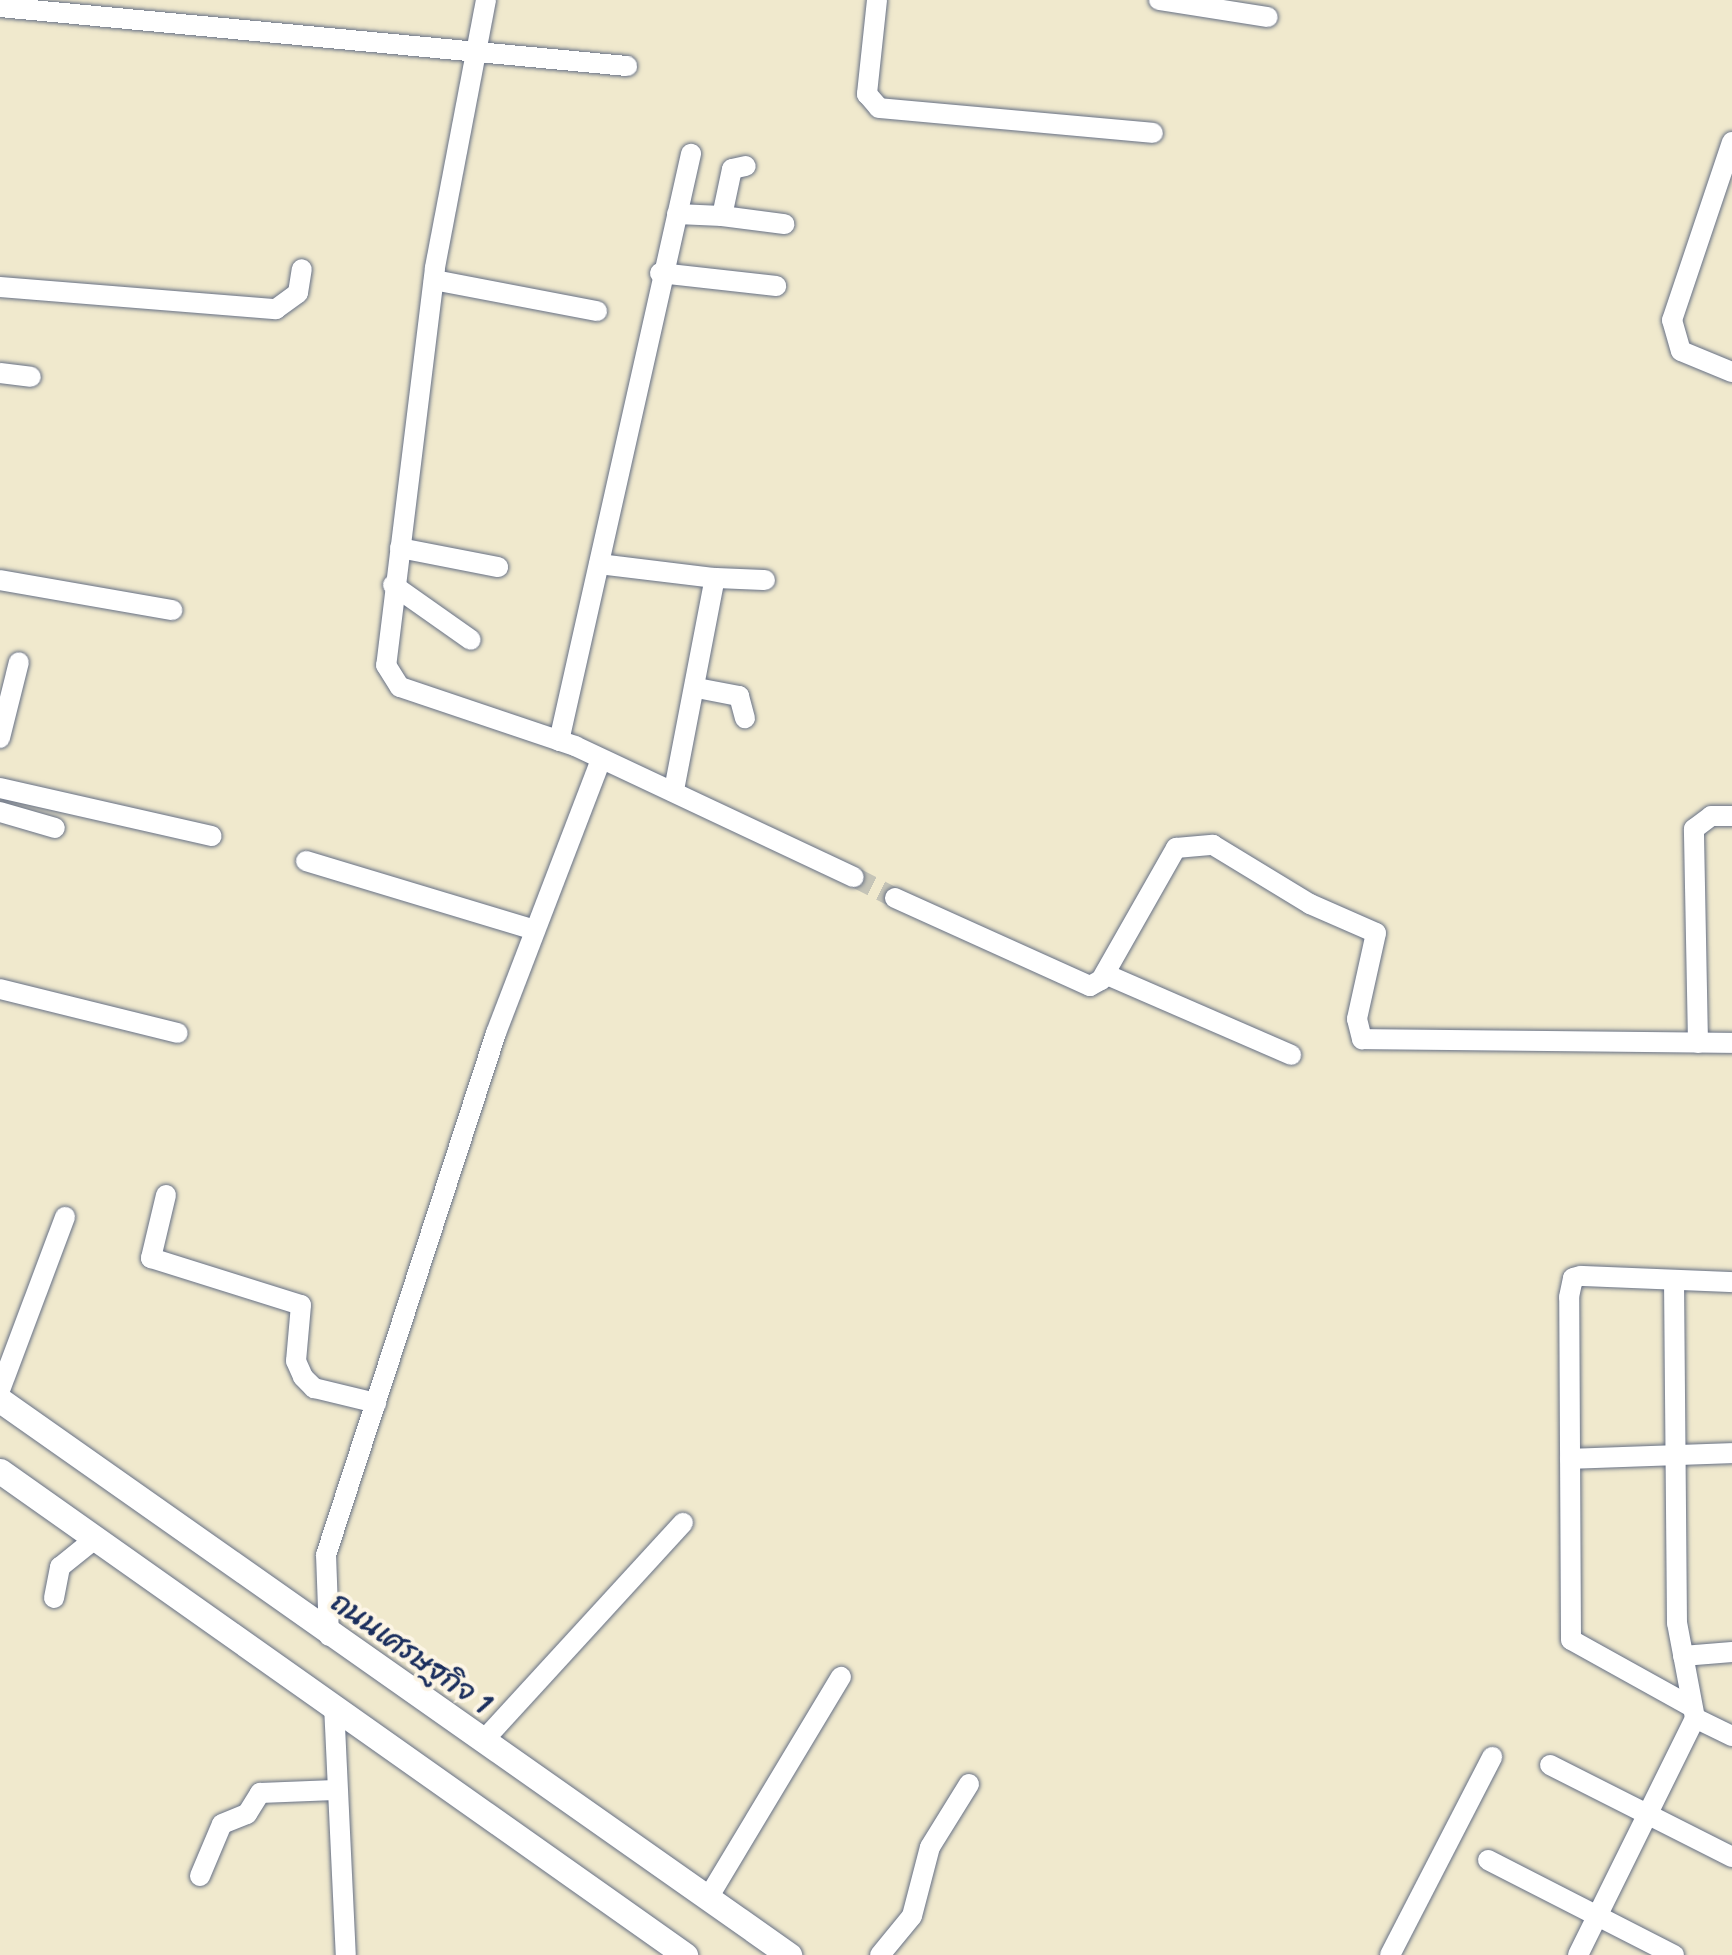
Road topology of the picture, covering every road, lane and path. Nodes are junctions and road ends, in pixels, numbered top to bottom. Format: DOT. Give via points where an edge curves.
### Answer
graph roads {
  1 [pos="486,0"];
  2 [pos="877,0"];
  3 [pos="1159,0"];
  4 [pos="0,7"];
  5 [pos="1268,17"];
  6 [pos="476,51"];
  7 [pos="627,66"];
  8 [pos="1153,133"];
  9 [pos="1732,142"];
  10 [pos="691,154"];
  11 [pos="746,166"];
  12 [pos="678,214"];
  13 [pos="722,216"];
  14 [pos="784,224"];
  15 [pos="302,269"];
  16 [pos="660,273"];
  17 [pos="434,280"];
  18 [pos="776,286"];
  19 [pos="0,287"];
  20 [pos="597,311"];
  21 [pos="1732,372"];
  22 [pos="0,373"];
  23 [pos="31,377"];
  24 [pos="400,548"];
  25 [pos="599,564"];
  26 [pos="498,566"];
  27 [pos="715,578"];
  28 [pos="0,580"];
  29 [pos="765,580"];
  30 [pos="393,584"];
  31 [pos="172,610"];
  32 [pos="470,640"];
  33 [pos="19,662"];
  34 [pos="698,688"];
  35 [pos="745,718"];
  36 [pos="0,738"];
  37 [pos="560,741"];
  38 [pos="601,759"];
  39 [pos="0,788"];
  40 [pos="674,790"];
  41 [pos="0,812"];
  42 [pos="1732,816"];
  43 [pos="55,828"];
  44 [pos="212,836"];
  45 [pos="306,861"];
  46 [pos="854,877"];
  47 [pos="895,898"];
  48 [pos="534,930"];
  49 [pos="1105,974"];
  50 [pos="0,988"];
  51 [pos="178,1033"];
  52 [pos="1698,1043"];
  53 [pos="1732,1043"];
  54 [pos="1291,1055"];
  55 [pos="166,1195"];
  56 [pos="65,1217"];
  57 [pos="1674,1280"];
  58 [pos="1732,1282"];
  59 [pos="0,1390"];
  60 [pos="0,1400"];
  61 [pos="376,1403"];
  62 [pos="1732,1454"];
  63 [pos="1676,1455"];
  64 [pos="1570,1458"];
  65 [pos="0,1470"];
  66 [pos="683,1523"];
  67 [pos="96,1538"];
  68 [pos="54,1598"];
  69 [pos="329,1636"];
  70 [pos="1732,1652"];
  71 [pos="1683,1656"];
  72 [pos="841,1677"];
  73 [pos="334,1705"];
  74 [pos="1694,1712"];
  75 [pos="1732,1736"];
  76 [pos="483,1741"];
  77 [pos="1492,1757"];
  78 [pos="1550,1765"];
  79 [pos="969,1784"];
  80 [pos="335,1790"];
  81 [pos="1647,1816"];
  82 [pos="1732,1857"];
  83 [pos="1488,1860"];
  84 [pos="200,1876"];
  85 [pos="708,1898"];
  86 [pos="1597,1918"];
  87 [pos="346,1955"];
  88 [pos="685,1955"];
  89 [pos="789,1955"];
  90 [pos="880,1955"];
  91 [pos="1390,1955"];
  92 [pos="1578,1955"];
  93 [pos="1674,1955"];
  1 -- 6 [label="street"];
  2 -- 8 [label="street" via="867,94 878,108"];
  3 -- 5 [label="street"];
  4 -- 6 [label="street"];
  6 -- 7 [label="street"];
  6 -- 17 [label="street"];
  9 -- 21 [label="street" via="1672,320 1681,351"];
  10 -- 12 [label="street"];
  11 -- 13 [label="street" via="732,170"];
  12 -- 13 [label="street"];
  12 -- 16 [label="street"];
  13 -- 14 [label="street"];
  15 -- 19 [label="street" via="298,294 276,308"];
  16 -- 18 [label="street"];
  16 -- 25 [label="street"];
  17 -- 20 [label="street"];
  17 -- 24 [label="street"];
  22 -- 23 [label="street"];
  24 -- 26 [label="street"];
  24 -- 30 [label="street"];
  25 -- 27 [label="street"];
  25 -- 37 [label="street"];
  27 -- 29 [label="street"];
  27 -- 34 [label="street"];
  28 -- 31 [label="street"];
  30 -- 32 [label="street"];
  30 -- 37 [label="street" via="386,665 400,687"];
  33 -- 36 [label="street"];
  34 -- 35 [label="street" via="739,696"];
  34 -- 40 [label="street"];
  37 -- 38 [label="street"];
  38 -- 40 [label="street"];
  38 -- 48 [label="street"];
  39 -- 44 [label="street"];
  40 -- 46 [label="street"];
  41 -- 43 [label="street"];
  42 -- 52 [label="street" via="1711,816 1694,829"];
  45 -- 48 [label="street"];
  47 -- 49 [label="street" via="1078,985 1090,986"];
  48 -- 61 [label="street"];
  49 -- 52 [label="street" via="1176,848 1213,844 1310,904 1376,933 1357,1019 1362,1038"];
  49 -- 54 [label="street"];
  50 -- 51 [label="street"];
  52 -- 53 [label="street"];
  55 -- 61 [label="street" via="151,1258 300,1305 296,1362 303,1377 314,1388"];
  56 -- 59 [label="street"];
  57 -- 58 [label="street"];
  57 -- 63 [label="street"];
  57 -- 64 [label="street" via="1573,1278"];
  60 -- 69 [label="main road, ถนนเศรษฐกิจ 1"];
  61 -- 69 [label="street" via="324,1565"];
  62 -- 63 [label="street"];
  63 -- 64 [label="street"];
  63 -- 71 [label="street"];
  64 -- 74 [label="street" via="1571,1640"];
  65 -- 67 [label="main road"];
  66 -- 76 [label="street"];
  67 -- 68 [label="street" via="60,1567"];
  67 -- 73 [label="main road"];
  69 -- 76 [label="main road, ถนนเศรษฐกิจ 1"];
  70 -- 71 [label="street"];
  71 -- 74 [label="street"];
  72 -- 85 [label="street"];
  73 -- 80 [label="street"];
  73 -- 88 [label="main road"];
  74 -- 75 [label="street"];
  74 -- 81 [label="street"];
  76 -- 85 [label="main road, ถนนเศรษฐกิจ 1"];
  77 -- 91 [label="street"];
  78 -- 81 [label="street"];
  79 -- 90 [label="street" via="930,1847 912,1916"];
  80 -- 84 [label="street" via="260,1793 247,1814 222,1824"];
  80 -- 87 [label="street"];
  81 -- 82 [label="street"];
  81 -- 86 [label="street"];
  83 -- 86 [label="street"];
  85 -- 89 [label="main road, ถนนเศรษฐกิจ 1"];
  86 -- 92 [label="street"];
  86 -- 93 [label="street"];
}
